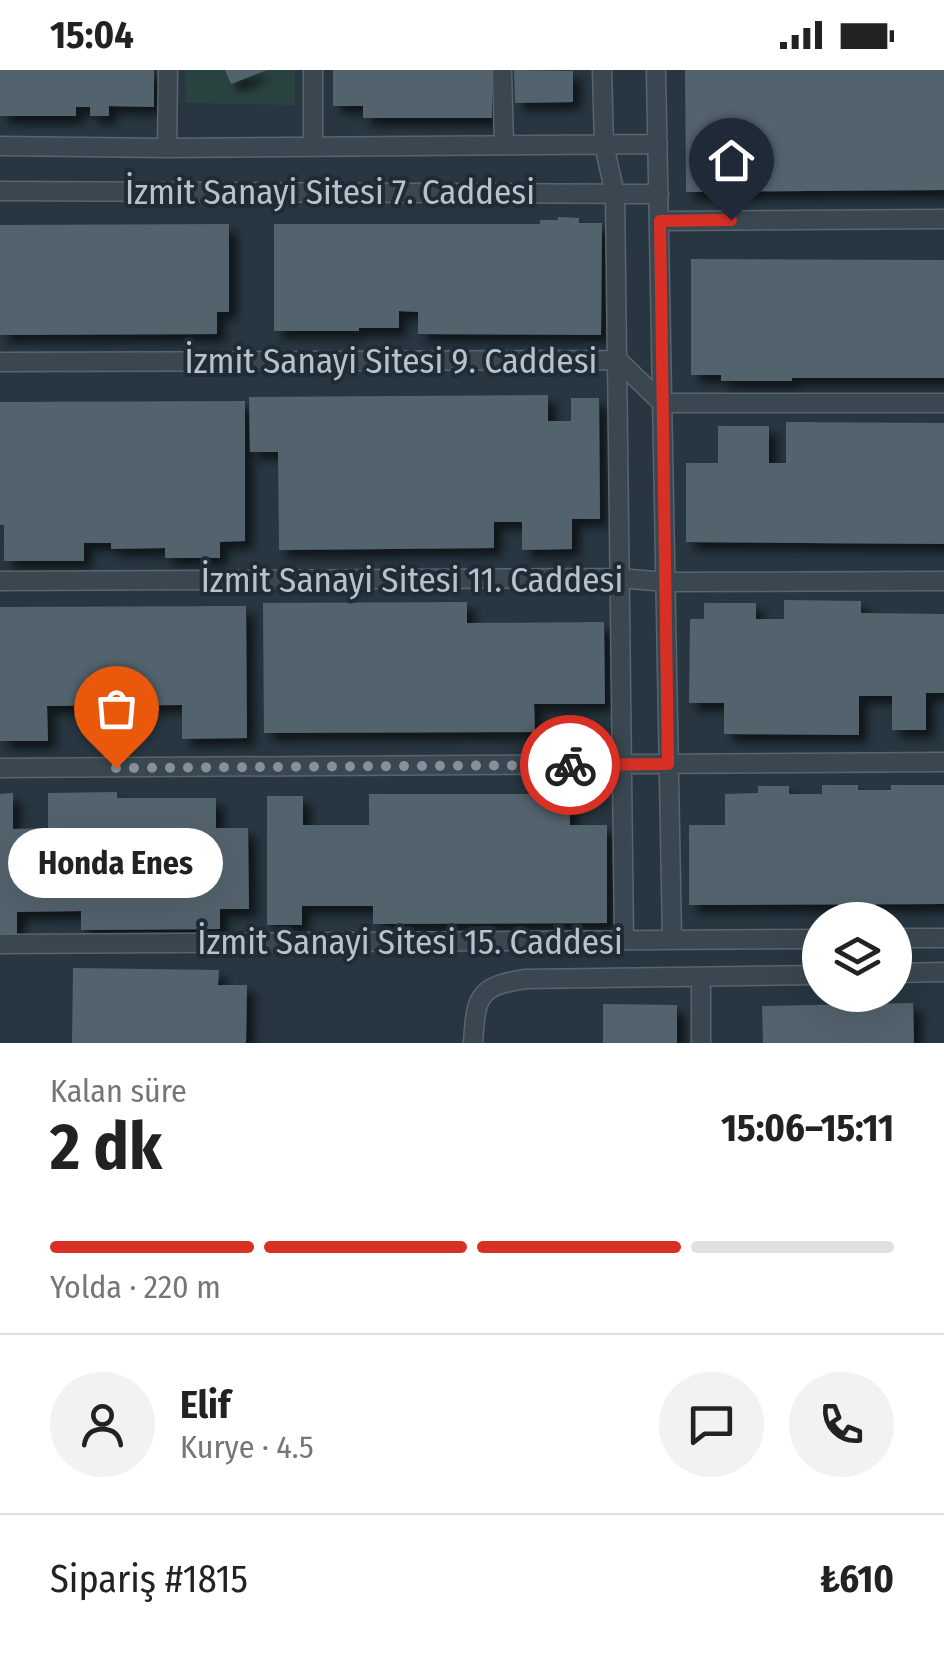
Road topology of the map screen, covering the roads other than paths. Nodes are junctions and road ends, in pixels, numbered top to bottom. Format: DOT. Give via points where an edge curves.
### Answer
graph roads {
  1 [pos="168,70"];
  2 [pos="313,70"];
  3 [pos="502,70"];
  4 [pos="602,70"];
  5 [pos="656,70"];
  6 [pos="604,144"];
  7 [pos="658,144"];
  8 [pos="504,145"];
  9 [pos="0,146"];
  10 [pos="313,147"];
  11 [pos="167,148"];
  12 [pos="0,190"];
  13 [pos="615,194"];
  14 [pos="660,194"];
  15 [pos="944,219"];
  16 [pos="660,221"];
  17 [pos="618,360"];
  18 [pos="0,362"];
  19 [pos="944,403"];
  20 [pos="662,404"];
  21 [pos="620,578"];
  22 [pos="0,581"];
  23 [pos="944,581"];
  24 [pos="668,582"];
  25 [pos="944,762"];
  26 [pos="668,764"];
  27 [pos="622,765"];
  28 [pos="0,768"];
  29 [pos="912,938"];
  30 [pos="944,938"];
  31 [pos="802,939"];
  32 [pos="624,940"];
  33 [pos="672,940"];
  34 [pos="0,944"];
  35 [pos="944,972"];
  36 [pos="912,973"];
  37 [pos="802,975"];
  38 [pos="701,977"];
  39 [pos="474,1043"];
  40 [pos="701,1043"];
  1 -- 11 [label="street"];
  2 -- 10 [label="street"];
  3 -- 8 [label="street"];
  4 -- 6 [label="street"];
  5 -- 7 [label="street"];
  6 -- 7 [label="street, İzmit Sanayi Sitesi 7. Caddesi"];
  6 -- 8 [label="street, İzmit Sanayi Sitesi 7. Caddesi"];
  6 -- 13 [label="street"];
  7 -- 14 [label="street"];
  8 -- 10 [label="street, İzmit Sanayi Sitesi 7. Caddesi"];
  9 -- 11 [label="street, İzmit Sanayi Sitesi 7. Caddesi"];
  10 -- 11 [label="street, İzmit Sanayi Sitesi 7. Caddesi"];
  12 -- 13 [label="street, İzmit Sanayi Sitesi 7. Caddesi"];
  13 -- 14 [label="street, İzmit Sanayi Sitesi 7. Caddesi"];
  13 -- 17 [label="street"];
  14 -- 16 [label="street"];
  15 -- 16 [label="street"];
  16 -- 20 [label="street"];
  17 -- 18 [label="street, İzmit Sanayi Sitesi 9. Caddesi"];
  17 -- 20 [label="street, İzmit Sanayi Sitesi 9. Caddesi"];
  17 -- 21 [label="street"];
  19 -- 20 [label="street"];
  20 -- 24 [label="street"];
  21 -- 22 [label="street, İzmit Sanayi Sitesi 11. Caddesi"];
  21 -- 24 [label="street, İzmit Sanayi Sitesi 11. Caddesi"];
  21 -- 27 [label="street"];
  23 -- 24 [label="street, İzmit Sanayi Sitesi 11. Caddesi"];
  24 -- 26 [label="street"];
  25 -- 26 [label="street"];
  26 -- 27 [label="street"];
  26 -- 33 [label="street"];
  27 -- 28 [label="street"];
  27 -- 32 [label="street"];
  29 -- 30 [label="street"];
  31 -- 33 [label="street, İzmit Sanayi Sitesi 15. Caddesi"];
  32 -- 33 [label="street, İzmit Sanayi Sitesi 15. Caddesi"];
  32 -- 34 [label="street, İzmit Sanayi Sitesi 15. Caddesi"];
  35 -- 36 [label="street"];
  37 -- 38 [label="street"];
  38 -- 39 [label="street" via="511,981 478,1000"];
  38 -- 40 [label="street"];
}
